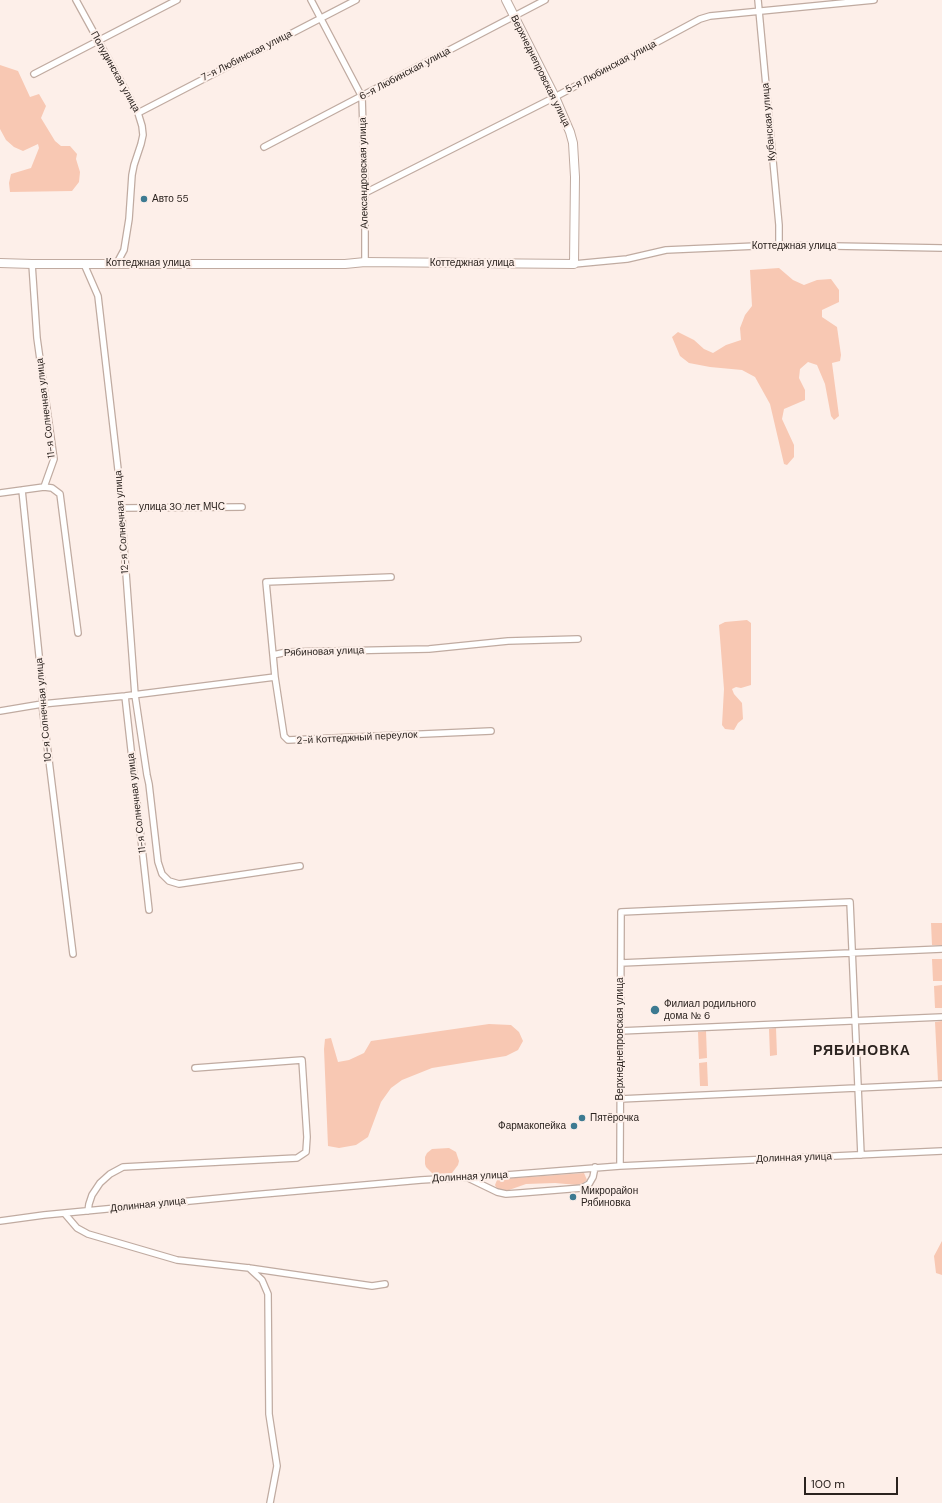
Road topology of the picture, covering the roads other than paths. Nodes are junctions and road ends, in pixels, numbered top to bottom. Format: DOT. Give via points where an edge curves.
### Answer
graph roads {
  1 [pos="76,0"];
  2 [pos="177,0"];
  3 [pos="311,0"];
  4 [pos="356,0"];
  5 [pos="506,0"];
  6 [pos="545,0"];
  7 [pos="758,0"];
  8 [pos="874,0"];
  9 [pos="759,11"];
  10 [pos="514,16"];
  11 [pos="320,19"];
  12 [pos="97,41"];
  13 [pos="34,74"];
  14 [pos="362,97"];
  15 [pos="555,97"];
  16 [pos="138,113"];
  17 [pos="264,147"];
  18 [pos="365,193"];
  19 [pos="779,245"];
  20 [pos="942,248"];
  21 [pos="365,262"];
  22 [pos="0,263"];
  23 [pos="117,263"];
  24 [pos="32,264"];
  25 [pos="84,264"];
  26 [pos="574,264"];
  27 [pos="44,487"];
  28 [pos="22,490"];
  29 [pos="0,493"];
  30 [pos="242,507"];
  31 [pos="122,508"];
  32 [pos="391,576"];
  33 [pos="78,633"];
  34 [pos="578,639"];
  35 [pos="273,654"];
  36 [pos="275,677"];
  37 [pos="135,695"];
  38 [pos="125,696"];
  39 [pos="42,704"];
  40 [pos="0,711"];
  41 [pos="491,731"];
  42 [pos="300,866"];
  43 [pos="149,910"];
  44 [pos="942,949"];
  45 [pos="852,953"];
  46 [pos="73,954"];
  47 [pos="620,963"];
  48 [pos="942,1017"];
  49 [pos="855,1021"];
  50 [pos="620,1031"];
  51 [pos="195,1068"];
  52 [pos="942,1084"];
  53 [pos="858,1088"];
  54 [pos="620,1099"];
  55 [pos="942,1152"];
  56 [pos="861,1155"];
  57 [pos="620,1166"];
  58 [pos="595,1167"];
  59 [pos="466,1177"];
  60 [pos="88,1211"];
  61 [pos="65,1214"];
  62 [pos="0,1221"];
  63 [pos="249,1268"];
  64 [pos="385,1284"];
  65 [pos="270,1503"];
  1 -- 12 [label="street, Полудинская улица"];
  2 -- 12 [label="street"];
  3 -- 11 [label="street, Александровская улица"];
  4 -- 11 [label="street, 7-я Любинская улица"];
  5 -- 10 [label="street, Верхнеднепровская улица"];
  6 -- 10 [label="street, 6-я Любинская улица"];
  7 -- 9 [label="street, Кубанская улица"];
  8 -- 9 [label="street, 5-я Любинская улица"];
  9 -- 15 [label="street, 5-я Любинская улица" via="700,19"];
  9 -- 19 [label="street, Кубанская улица"];
  10 -- 14 [label="street, 6-я Любинская улица"];
  10 -- 15 [label="street, Верхнеднепровская улица"];
  11 -- 14 [label="street, Александровская улица"];
  11 -- 16 [label="street, 7-я Любинская улица"];
  12 -- 13 [label="street"];
  12 -- 16 [label="street, Полудинская улица"];
  14 -- 17 [label="street, 6-я Любинская улица"];
  14 -- 18 [label="street, Александровская улица"];
  15 -- 18 [label="street, 5-я Любинская улица"];
  15 -- 26 [label="street, Верхнеднепровская улица" via="573,143"];
  16 -- 23 [label="street, Полудинская улица" via="143,135 132,175 124,250"];
  18 -- 21 [label="street, Александровская улица"];
  19 -- 20 [label="street, Коттеджная улица"];
  19 -- 26 [label="street, Коттеджная улица" via="666,250 627,259"];
  21 -- 23 [label="street, Коттеджная улица"];
  21 -- 26 [label="street, Коттеджная улица"];
  22 -- 24 [label="street, Коттеджная улица"];
  23 -- 25 [label="street, Коттеджная улица"];
  24 -- 25 [label="street, Коттеджная улица"];
  24 -- 27 [label="street, 11-я Солнечная улица" via="37,338 54,459"];
  25 -- 31 [label="street, 12-я Солнечная улица" via="98,296"];
  27 -- 28 [label="street"];
  27 -- 33 [label="street" via="52,488 60,494"];
  28 -- 29 [label="street"];
  28 -- 39 [label="street, 10-я Солнечная улица"];
  30 -- 31 [label="street, улица 30 лет МЧС"];
  31 -- 37 [label="street, 12-я Солнечная улица"];
  32 -- 35 [label="street" via="266,582"];
  34 -- 35 [label="street, Рябиновая улица" via="508,641 429,649"];
  35 -- 36 [label="street, Рябиновая улица"];
  36 -- 37 [label="street"];
  36 -- 41 [label="street, 2-й Коттеджный переулок" via="284,736 288,740"];
  37 -- 38 [label="street"];
  37 -- 42 [label="street, 12-я Солнечная улица" via="158,862 162,874 169,881 179,884"];
  38 -- 39 [label="street"];
  38 -- 43 [label="street, 11-я Солнечная улица"];
  39 -- 40 [label="street"];
  39 -- 46 [label="street, 10-я Солнечная улица"];
  44 -- 45 [label="street"];
  45 -- 47 [label="street"];
  45 -- 47 [label="street, Верхнеднепровская улица" via="850,902 620,912"];
  45 -- 49 [label="street"];
  47 -- 50 [label="street, Верхнеднепровская улица"];
  48 -- 49 [label="street"];
  49 -- 50 [label="street"];
  49 -- 53 [label="street"];
  50 -- 54 [label="street, Верхнеднепровская улица"];
  51 -- 60 [label="street" via="302,1060 306,1152 297,1158 123,1167 100,1183 92,1195"];
  52 -- 53 [label="street"];
  53 -- 54 [label="street"];
  53 -- 56 [label="street"];
  54 -- 57 [label="street, Верхнеднепровская улица"];
  55 -- 56 [label="street, Долинная улица"];
  56 -- 57 [label="street, Долинная улица"];
  57 -- 58 [label="street, Долинная улица"];
  58 -- 59 [label="street, Долинная улица"];
  58 -- 59 [label="street" via="589,1184 582,1188 520,1194 497,1192"];
  59 -- 60 [label="street, Долинная улица"];
  60 -- 61 [label="street, Долинная улица"];
  61 -- 62 [label="street, Долинная улица"];
  61 -- 63 [label="street" via="77,1228 88,1234 177,1260"];
  63 -- 64 [label="street" via="372,1286"];
  63 -- 65 [label="street" via="262,1280 268,1294 269,1414 277,1466"];
}
